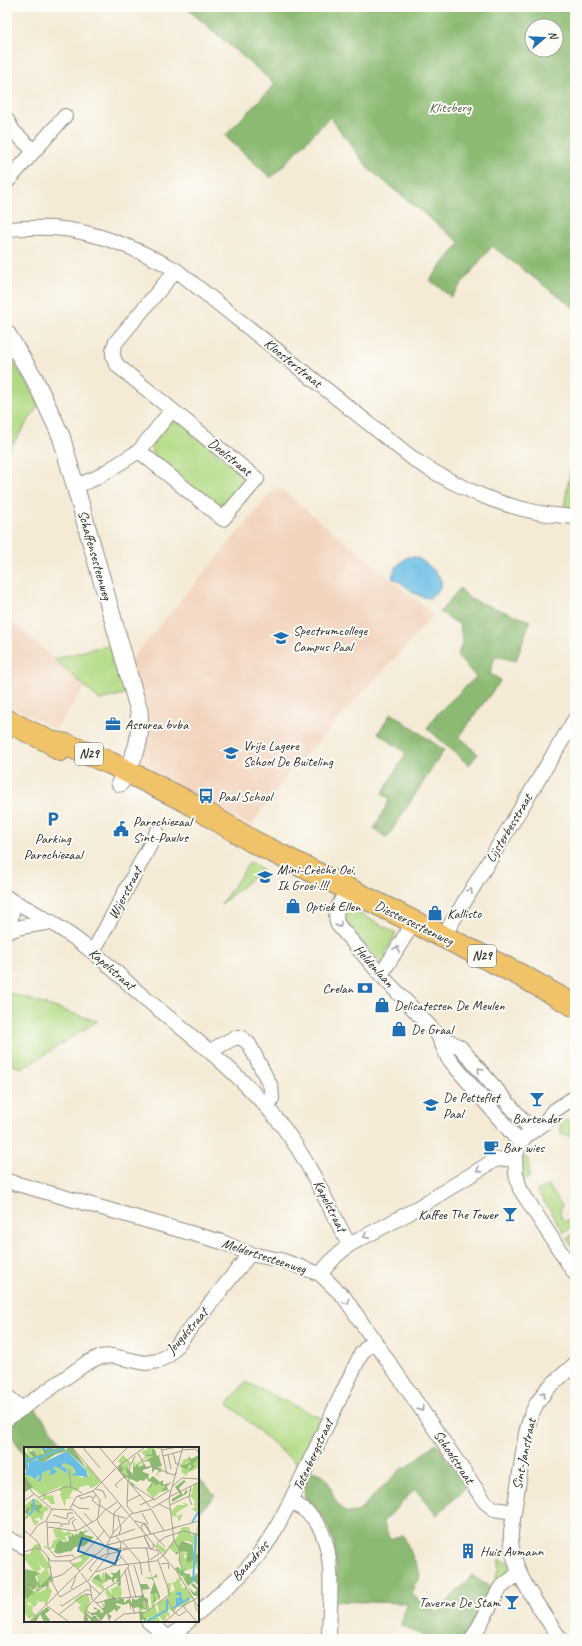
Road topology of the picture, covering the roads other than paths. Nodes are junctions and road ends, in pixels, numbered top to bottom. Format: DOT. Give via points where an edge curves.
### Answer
graph roads {
  1 [pos="65,116"];
  2 [pos="9,127"];
  3 [pos="34,151"];
  4 [pos="7,182"];
  5 [pos="7,229"];
  6 [pos="176,270"];
  7 [pos="7,334"];
  8 [pos="172,410"];
  9 [pos="139,451"];
  10 [pos="76,486"];
  11 [pos="575,517"];
  12 [pos="575,719"];
  13 [pos="7,721"];
  14 [pos="123,777"];
  15 [pos="157,832"];
  16 [pos="348,890"];
  17 [pos="7,898"];
  18 [pos="52,922"];
  19 [pos="413,923"];
  20 [pos="7,932"];
  21 [pos="443,937"];
  22 [pos="93,952"];
  23 [pos="381,975"];
  24 [pos="575,1006"];
  25 [pos="210,1051"];
  26 [pos="575,1097"];
  27 [pos="268,1109"];
  28 [pos="526,1136"];
  29 [pos="515,1158"];
  30 [pos="7,1181"];
  31 [pos="349,1245"];
  32 [pos="250,1254"];
  33 [pos="320,1274"];
  34 [pos="575,1274"];
  35 [pos="374,1339"];
  36 [pos="575,1364"];
  37 [pos="7,1396"];
  38 [pos="22,1409"];
  39 [pos="7,1419"];
  40 [pos="291,1500"];
  41 [pos="513,1512"];
  42 [pos="7,1538"];
  43 [pos="24,1546"];
  44 [pos="519,1573"];
  45 [pos="199,1612"];
  46 [pos="149,1622"];
  47 [pos="187,1622"];
  48 [pos="170,1639"];
  49 [pos="329,1639"];
  50 [pos="472,1639"];
  51 [pos="560,1639"];
  1 -- 3 [label="street"];
  2 -- 3 [label="street"];
  3 -- 4 [label="street"];
  5 -- 6 [label="street, Kloosterstraat" via="54,228 98,235 145,253"];
  6 -- 8 [label="street, Doelstraat" via="116,342 112,354 118,366"];
  6 -- 11 [label="street, Kloosterstraat" via="416,461 480,496 508,505"];
  7 -- 10 [label="street, Schaffensesteenweg" via="50,408"];
  8 -- 9 [label="street"];
  8 -- 9 [label="street, Doelstraat" via="257,479 224,519"];
  9 -- 10 [label="street" via="96,478"];
  10 -- 14 [label="street, Schaffensesteenweg" via="138,711 140,735"];
  21 -- 12 [label="street, Lijsterbesstraat, one-way"];
  13 -- 14 [label="main road, Diestersesteenweg / N29" via="50,742 67,745 110,763"];
  14 -- 16 [label="main road, Diestersesteenweg / N29" via="193,804 252,841"];
  15 -- 22 [label="street, Wijerstraat"];
  16 -- 19 [label="main road, Diestersesteenweg / N29"];
  16 -- 23 [label="street, Heldenlaan, one-way" via="336,912 336,922"];
  17 -- 18 [label="street, Kapelstraat"];
  17 -- 20 [label="street" via="12,913"];
  18 -- 20 [label="street" via="21,926"];
  18 -- 22 [label="street, Kapelstraat"];
  19 -- 21 [label="main road, Diestersesteenweg / N29"];
  23 -- 19 [label="street, one-way"];
  21 -- 24 [label="main road, Diestersesteenweg / N29" via="522,976"];
  22 -- 25 [label="street, Kapelstraat"];
  23 -- 28 [label="street, Heldenlaan" via="438,1035 460,1047"];
  25 -- 27 [label="street, Kapelstraat"];
  25 -- 27 [label="street" via="234,1038 242,1038 249,1044 271,1087 272,1098"];
  26 -- 28 [label="street" via="552,1112 545,1123"];
  27 -- 31 [label="street, Kapelstraat" via="310,1167"];
  28 -- 29 [label="street"];
  29 -- 31 [label="street, Meldertsesteenweg, one-way" via="495,1160 409,1213"];
  29 -- 34 [label="street" via="520,1190"];
  30 -- 32 [label="street, Meldertsesteenweg" via="222,1242"];
  31 -- 33 [label="street, Meldertsesteenweg"];
  32 -- 33 [label="street, Meldertsesteenweg" via="281,1260"];
  32 -- 38 [label="street, Jeugdstraat" via="169,1355 158,1361 145,1363 113,1356 100,1357 85,1364"];
  33 -- 35 [label="street, Schoolstraat, one-way" via="344,1297"];
  35 -- 40 [label="street, Totenbergstraat" via="361,1354"];
  35 -- 41 [label="street, Schoolstraat, one-way" via="485,1502 494,1509"];
  41 -- 36 [label="street, Sint-Janstraat, one-way" via="531,1415 547,1390"];
  37 -- 38 [label="street"];
  38 -- 39 [label="street, Jeugdstraat"];
  40 -- 45 [label="street, Baandries" via="272,1536 257,1557"];
  40 -- 49 [label="street, Totenbergstraat" via="313,1518 323,1536 330,1559"];
  41 -- 44 [label="street" via="510,1544"];
  42 -- 43 [label="street"];
  44 -- 50 [label="street" via="500,1588"];
  44 -- 51 [label="street"];
  46 -- 48 [label="street"];
  47 -- 48 [label="street"];
}
